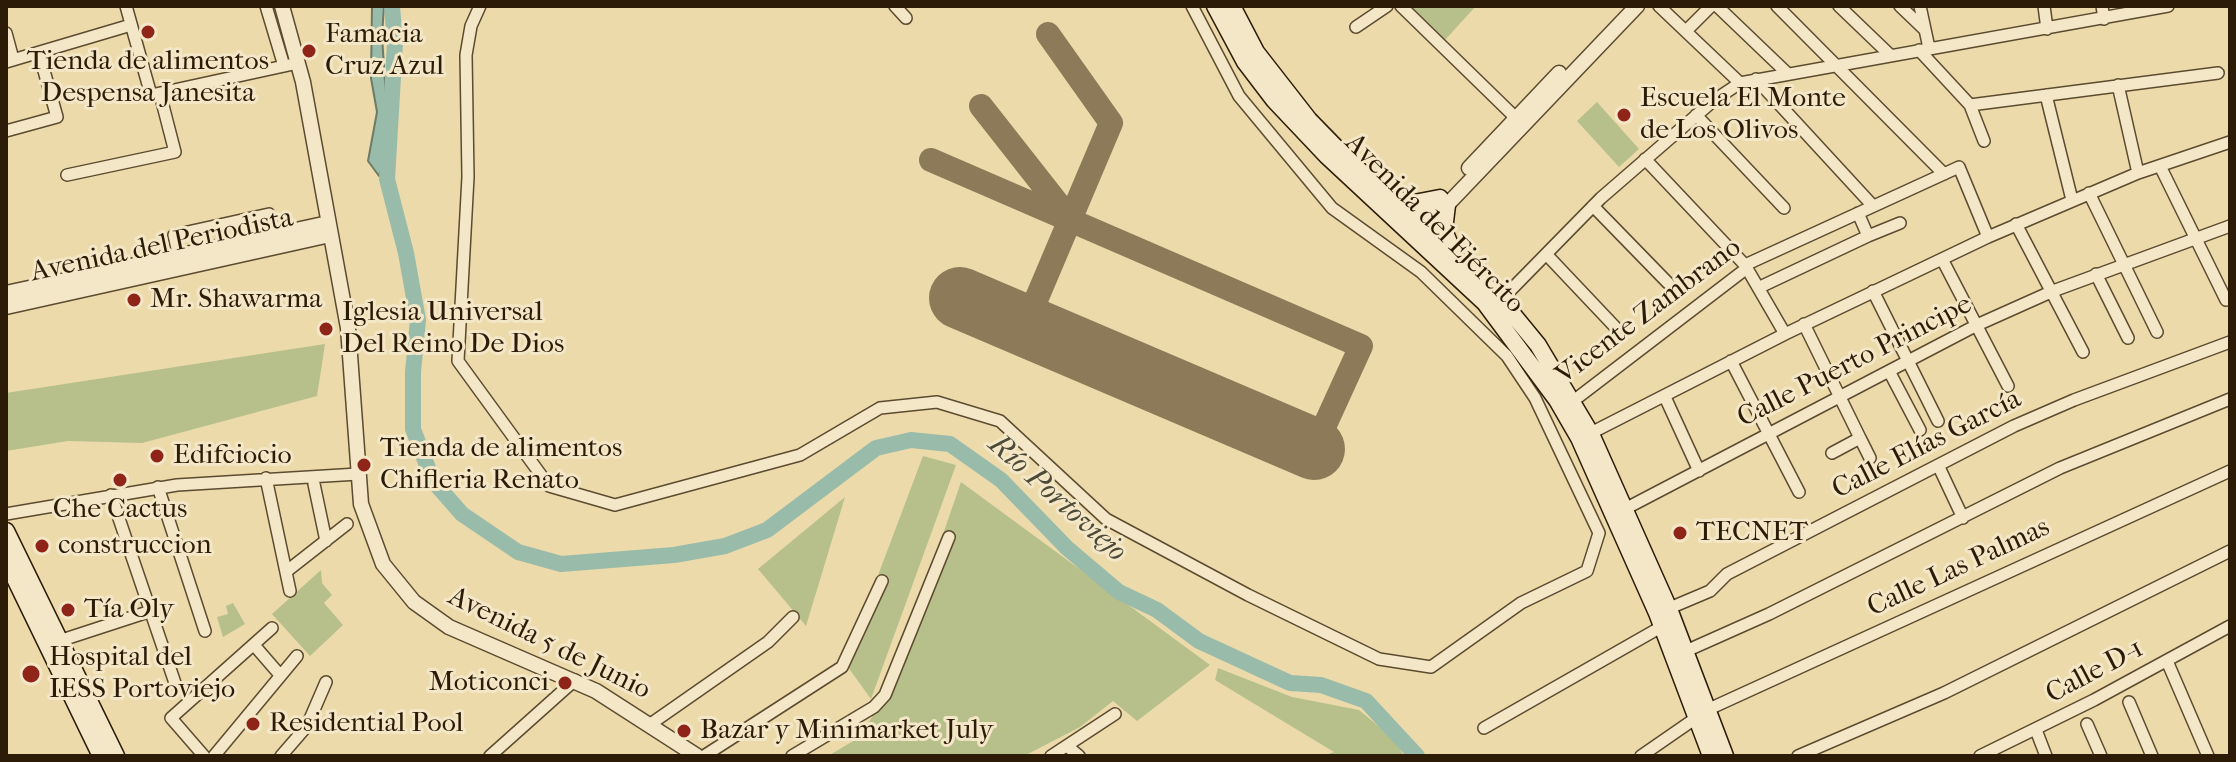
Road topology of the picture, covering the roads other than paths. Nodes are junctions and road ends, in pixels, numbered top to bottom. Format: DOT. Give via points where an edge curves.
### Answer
graph roads {
  1 [pos="126,6"];
  2 [pos="266,6"];
  3 [pos="282,6"];
  4 [pos="480,6"];
  5 [pos="895,6"];
  6 [pos="1192,6"];
  7 [pos="1215,6"];
  8 [pos="1232,6"];
  9 [pos="1387,6"];
  10 [pos="1401,6"];
  11 [pos="1624,6"];
  12 [pos="1637,6"];
  13 [pos="1659,6"];
  14 [pos="1714,6"];
  15 [pos="1839,6"];
  16 [pos="1900,6"];
  17 [pos="1920,6"];
  18 [pos="2044,6"];
  19 [pos="2102,6"];
  20 [pos="2168,6"];
  21 [pos="1779,7"];
  22 [pos="906,18"];
  23 [pos="2104,19"];
  24 [pos="131,25"];
  25 [pos="1356,27"];
  26 [pos="1924,29"];
  27 [pos="2047,29"];
  28 [pos="1686,31"];
  29 [pos="6,33"];
  30 [pos="1924,49"];
  31 [pos="1889,54"];
  32 [pos="40,56"];
  33 [pos="9,61"];
  34 [pos="291,64"];
  35 [pos="1836,64"];
  36 [pos="1787,73"];
  37 [pos="2218,73"];
  38 [pos="1756,79"];
  39 [pos="1740,83"];
  40 [pos="2118,85"];
  41 [pos="160,94"];
  42 [pos="2046,95"];
  43 [pos="1970,105"];
  44 [pos="1696,115"];
  45 [pos="1519,121"];
  46 [pos="6,131"];
  47 [pos="1984,141"];
  48 [pos="2230,142"];
  49 [pos="1645,159"];
  50 [pos="2160,166"];
  51 [pos="2138,173"];
  52 [pos="1944,174"];
  53 [pos="67,175"];
  54 [pos="2089,193"];
  55 [pos="2072,200"];
  56 [pos="1384,201"];
  57 [pos="1440,205"];
  58 [pos="1593,206"];
  59 [pos="1873,206"];
  60 [pos="1784,208"];
  61 [pos="1858,213"];
  62 [pos="1410,216"];
  63 [pos="1900,223"];
  64 [pos="2016,224"];
  65 [pos="2230,226"];
  66 [pos="329,229"];
  67 [pos="1429,234"];
  68 [pos="1868,236"];
  69 [pos="1988,237"];
  70 [pos="2195,238"];
  71 [pos="275,240"];
  72 [pos="1546,254"];
  73 [pos="1434,255"];
  74 [pos="1942,259"];
  75 [pos="180,262"];
  76 [pos="1460,262"];
  77 [pos="2124,264"];
  78 [pos="1746,267"];
  79 [pos="2096,274"];
  80 [pos="1668,283"];
  81 [pos="1760,287"];
  82 [pos="1873,291"];
  83 [pos="2053,291"];
  84 [pos="6,293"];
  85 [pos="1501,300"];
  86 [pos="2226,300"];
  87 [pos="6,307"];
  88 [pos="1804,324"];
  89 [pos="1977,325"];
  90 [pos="1617,329"];
  91 [pos="2157,332"];
  92 [pos="1785,334"];
  93 [pos="2128,338"];
  94 [pos="2230,342"];
  95 [pos="2083,352"];
  96 [pos="1731,361"];
  97 [pos="1908,361"];
  98 [pos="1889,371"];
  99 [pos="2008,386"];
  100 [pos="1840,396"];
  101 [pos="1665,397"];
  102 [pos="2230,399"];
  103 [pos="1568,405"];
  104 [pos="1938,421"];
  105 [pos="1920,430"];
  106 [pos="1768,434"];
  107 [pos="1585,436"];
  108 [pos="1860,438"];
  109 [pos="1832,453"];
  110 [pos="1870,458"];
  111 [pos="1938,465"];
  112 [pos="1699,471"];
  113 [pos="2230,471"];
  114 [pos="358,474"];
  115 [pos="266,478"];
  116 [pos="314,484"];
  117 [pos="158,487"];
  118 [pos="1799,492"];
  119 [pos="111,495"];
  120 [pos="1619,512"];
  121 [pos="6,514"];
  122 [pos="1963,518"];
  123 [pos="347,524"];
  124 [pos="6,531"];
  125 [pos="949,537"];
  126 [pos="326,541"];
  127 [pos="2230,551"];
  128 [pos="6,560"];
  129 [pos="287,571"];
  130 [pos="882,581"];
  131 [pos="290,591"];
  132 [pos="151,611"];
  133 [pos="1662,616"];
  134 [pos="793,617"];
  135 [pos="2230,626"];
  136 [pos="272,628"];
  137 [pos="205,631"];
  138 [pos="62,640"];
  139 [pos="254,645"];
  140 [pos="1686,651"];
  141 [pos="297,656"];
  142 [pos="2167,661"];
  143 [pos="280,675"];
  144 [pos="575,680"];
  145 [pos="326,682"];
  146 [pos="175,683"];
  147 [pos="2129,702"];
  148 [pos="1703,712"];
  149 [pos="1115,714"];
  150 [pos="652,723"];
  151 [pos="2087,724"];
  152 [pos="1484,728"];
  153 [pos="2036,730"];
  154 [pos="1067,746"];
  155 [pos="101,756"];
  156 [pos="116,756"];
  157 [pos="204,756"];
  158 [pos="214,756"];
  159 [pos="281,756"];
  160 [pos="490,756"];
  161 [pos="697,756"];
  162 [pos="704,756"];
  163 [pos="792,756"];
  164 [pos="1051,756"];
  165 [pos="1079,756"];
  166 [pos="1641,756"];
  167 [pos="1711,756"];
  168 [pos="1725,756"];
  169 [pos="1798,756"];
  170 [pos="1980,756"];
  171 [pos="2046,756"];
  172 [pos="2101,756"];
  173 [pos="2152,756"];
  174 [pos="2208,756"];
  1 -- 24 [label="street"];
  2 -- 34 [label="street"];
  3 -- 34 [label="street, Avenida 5 de Junio"];
  4 -- 6 [label="street" via="466,55 468,177 458,361 549,486 615,505 800,455 880,408 937,402 1000,421 1106,519 1209,575 1379,659 1431,667 1521,603 1587,571 1599,533 1535,398 1507,356 1421,272 1332,208 1239,96"];
  5 -- 22 [label="street"];
  7 -- 56 [label="main road, Avenida del Ejército" via="1245,62 1274,100"];
  8 -- 56 [label="main road, Avenida del Ejército" via="1278,83"];
  9 -- 25 [label="street"];
  10 -- 45 [label="street"];
  11 -- 45 [label="street"];
  12 -- 45 [label="street"];
  13 -- 28 [label="street"];
  14 -- 28 [label="street"];
  14 -- 36 [label="street"];
  15 -- 31 [label="street"];
  16 -- 26 [label="street"];
  17 -- 26 [label="street"];
  18 -- 27 [label="street"];
  19 -- 23 [label="street"];
  20 -- 23 [label="street"];
  21 -- 35 [label="street"];
  23 -- 27 [label="street"];
  24 -- 32 [label="street"];
  24 -- 41 [label="street" via="151,95"];
  26 -- 30 [label="street"];
  27 -- 30 [label="street"];
  28 -- 39 [label="street"];
  29 -- 33 [label="street"];
  30 -- 31 [label="street"];
  30 -- 43 [label="street"];
  31 -- 35 [label="street"];
  32 -- 33 [label="street"];
  32 -- 46 [label="street" via="57,117"];
  34 -- 41 [label="street"];
  34 -- 66 [label="street, Avenida 5 de Junio"];
  35 -- 36 [label="street"];
  35 -- 52 [label="street"];
  36 -- 38 [label="street"];
  37 -- 40 [label="street"];
  38 -- 39 [label="street"];
  38 -- 59 [label="street"];
  39 -- 44 [label="street"];
  40 -- 42 [label="street"];
  40 -- 51 [label="street"];
  41 -- 53 [label="street" via="175,152"];
  42 -- 43 [label="street"];
  42 -- 55 [label="street"];
  43 -- 47 [label="street"];
  44 -- 49 [label="street"];
  44 -- 60 [label="street"];
  45 -- 57 [label="street"];
  48 -- 50 [label="street, Calle Puerto Principe"];
  49 -- 58 [label="street"];
  49 -- 78 [label="street"];
  50 -- 51 [label="street, Calle Puerto Principe"];
  50 -- 70 [label="street"];
  51 -- 54 [label="street, Calle Puerto Principe"];
  52 -- 59 [label="street, Vicente Zambrano"];
  52 -- 69 [label="street" via="1959,167"];
  54 -- 55 [label="street, Calle Puerto Principe"];
  54 -- 77 [label="street"];
  55 -- 64 [label="street, Calle Puerto Principe"];
  56 -- 57 [label="main road"];
  56 -- 62 [label="main road, Avenida del Ejército"];
  56 -- 73 [label="main road, Avenida del Ejército"];
  57 -- 62 [label="street"];
  57 -- 67 [label="street"];
  57 -- 76 [label="main road" via="1444,230"];
  58 -- 72 [label="street"];
  58 -- 80 [label="street"];
  59 -- 61 [label="street, Vicente Zambrano"];
  61 -- 68 [label="street"];
  61 -- 78 [label="street, Vicente Zambrano"];
  62 -- 67 [label="main road, Avenida del Ejército"];
  63 -- 68 [label="street"];
  64 -- 69 [label="street, Calle Puerto Principe"];
  64 -- 83 [label="street"];
  65 -- 70 [label="street, Calle Puerto Principe"];
  66 -- 71 [label="street, Avenida del Periodista"];
  66 -- 114 [label="street, Avenida 5 de Junio" via="352,356"];
  67 -- 73 [label="street"];
  67 -- 76 [label="main road, Avenida del Ejército"];
  68 -- 81 [label="street"];
  69 -- 74 [label="street, Calle Puerto Principe"];
  70 -- 77 [label="street, Calle Puerto Principe"];
  70 -- 86 [label="street"];
  71 -- 75 [label="street, Avenida del Periodista"];
  71 -- 75 [label="street" via="269,214 174,235"];
  72 -- 85 [label="street"];
  72 -- 90 [label="street"];
  73 -- 103 [label="main road, Avenida del Ejército" via="1485,303"];
  74 -- 82 [label="street, Calle Puerto Principe"];
  74 -- 89 [label="street"];
  75 -- 84 [label="street, Avenida del Periodista"];
  75 -- 87 [label="street, Avenida del Periodista"];
  76 -- 85 [label="main road, Avenida del Ejército"];
  77 -- 79 [label="street, Calle Puerto Principe"];
  77 -- 91 [label="street"];
  78 -- 81 [label="street"];
  78 -- 103 [label="street, Vicente Zambrano"];
  79 -- 83 [label="street, Calle Puerto Principe"];
  79 -- 93 [label="street"];
  81 -- 92 [label="street"];
  82 -- 88 [label="street, Calle Puerto Principe"];
  82 -- 97 [label="street"];
  83 -- 89 [label="street, Calle Puerto Principe"];
  83 -- 95 [label="street"];
  85 -- 103 [label="main road, Avenida del Ejército" via="1538,345"];
  88 -- 92 [label="street, Calle Puerto Principe"];
  88 -- 100 [label="street"];
  89 -- 97 [label="street, Calle Puerto Principe"];
  89 -- 99 [label="street"];
  92 -- 96 [label="street, Calle Puerto Principe"];
  94 -- 111 [label="street, Calle Elías García" via="2055,407"];
  96 -- 101 [label="street, Calle Puerto Principe"];
  96 -- 106 [label="street"];
  97 -- 98 [label="street, Calle Puerto Principe"];
  97 -- 104 [label="street"];
  98 -- 100 [label="street, Calle Puerto Principe"];
  98 -- 105 [label="street"];
  100 -- 106 [label="street, Calle Puerto Principe"];
  100 -- 108 [label="street"];
  101 -- 107 [label="street, Calle Puerto Principe"];
  101 -- 112 [label="street"];
  102 -- 122 [label="street" via="2060,468"];
  103 -- 107 [label="main road, Avenida del Ejército"];
  106 -- 112 [label="street, Calle Puerto Principe"];
  106 -- 118 [label="street"];
  107 -- 120 [label="main road, Avenida del Ejército"];
  108 -- 109 [label="street"];
  108 -- 110 [label="street"];
  111 -- 122 [label="street"];
  111 -- 133 [label="street, Calle Elías García" via="1727,574 1710,591"];
  112 -- 120 [label="street, Calle Puerto Principe"];
  113 -- 148 [label="street, Calle Las Palmas"];
  114 -- 115 [label="street"];
  114 -- 144 [label="street, Avenida 5 de Junio" via="370,536 403,592 449,627"];
  115 -- 117 [label="street"];
  115 -- 129 [label="street"];
  116 -- 126 [label="street"];
  117 -- 119 [label="street"];
  117 -- 137 [label="street"];
  119 -- 121 [label="street"];
  119 -- 132 [label="street"];
  120 -- 133 [label="main road, Avenida del Ejército"];
  122 -- 140 [label="street"];
  123 -- 126 [label="street"];
  124 -- 138 [label="main road"];
  125 -- 163 [label="street" via="885,695 874,707"];
  126 -- 129 [label="street"];
  127 -- 169 [label="street" via="1944,693"];
  128 -- 155 [label="main road"];
  129 -- 131 [label="street"];
  130 -- 162 [label="street" via="842,667"];
  132 -- 138 [label="street"];
  132 -- 146 [label="street"];
  133 -- 140 [label="main road, Avenida del Ejército"];
  133 -- 148 [label="main road, Avenida del Ejército"];
  133 -- 152 [label="street, Calle Elías García"];
  134 -- 150 [label="street" via="768,642"];
  135 -- 142 [label="street, Calle D-1"];
  136 -- 139 [label="street"];
  138 -- 156 [label="main road"];
  139 -- 143 [label="street"];
  139 -- 157 [label="street" via="171,718"];
  140 -- 148 [label="main road, Avenida del Ejército"];
  141 -- 143 [label="street"];
  142 -- 153 [label="street, Calle D-1"];
  142 -- 174 [label="street"];
  143 -- 158 [label="street"];
  144 -- 150 [label="street, Avenida 5 de Junio"];
  144 -- 160 [label="street"];
  145 -- 159 [label="street" via="307,726"];
  147 -- 173 [label="street"];
  148 -- 166 [label="street, Calle Las Palmas"];
  148 -- 167 [label="main road, Avenida del Ejército"];
  148 -- 168 [label="main road, Avenida del Ejército"];
  149 -- 154 [label="street"];
  150 -- 161 [label="street, Avenida 5 de Junio"];
  151 -- 172 [label="street"];
  153 -- 170 [label="street, Calle D-1"];
  153 -- 171 [label="street"];
  154 -- 164 [label="street"];
  154 -- 165 [label="street"];
}
